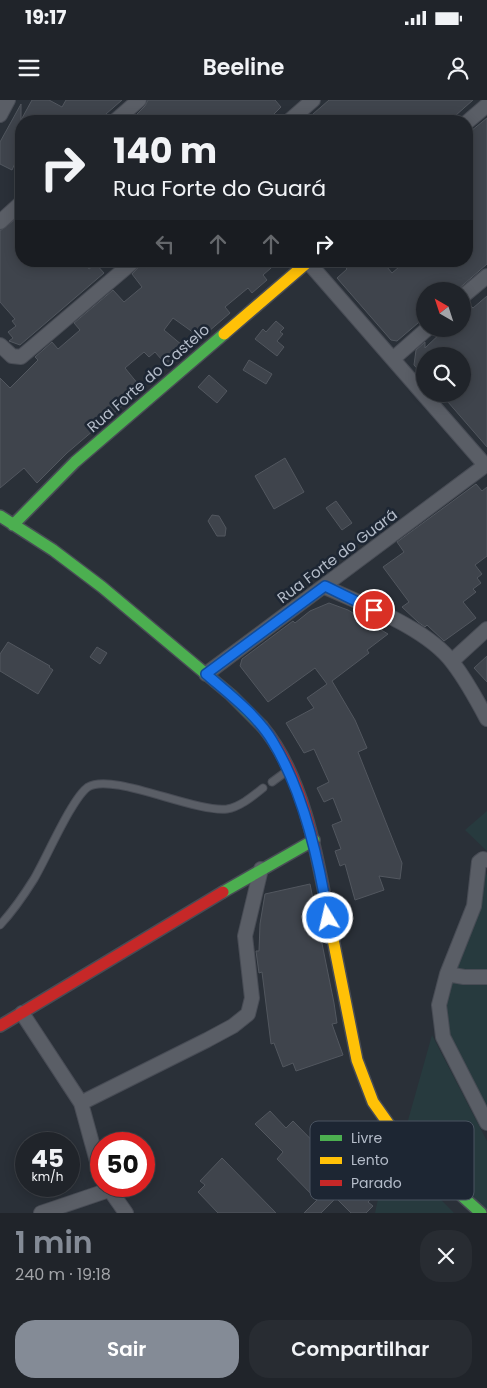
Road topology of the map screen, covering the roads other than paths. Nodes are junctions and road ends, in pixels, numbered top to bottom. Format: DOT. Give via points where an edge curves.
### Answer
graph roads {
  1 [pos="8,100"];
  2 [pos="139,100"];
  3 [pos="313,100"];
  4 [pos="487,105"];
  5 [pos="121,115"];
  6 [pos="296,115"];
  7 [pos="0,116"];
  8 [pos="473,117"];
  9 [pos="0,205"];
  10 [pos="15,205"];
  11 [pos="15,209"];
  12 [pos="0,222"];
  13 [pos="127,267"];
  14 [pos="302,267"];
  15 [pos="312,267"];
  16 [pos="487,276"];
  17 [pos="471,289"];
  18 [pos="417,338"];
  19 [pos="0,345"];
  20 [pos="394,358"];
  21 [pos="486,464"];
  22 [pos="0,516"];
  23 [pos="13,524"];
  24 [pos="325,586"];
  25 [pos="487,629"];
  26 [pos="452,662"];
  27 [pos="206,674"];
  28 [pos="487,719"];
  29 [pos="288,771"];
  30 [pos="272,782"];
  31 [pos="263,788"];
  32 [pos="314,840"];
  33 [pos="487,860"];
  34 [pos="261,869"];
  35 [pos="0,925"];
  36 [pos="447,974"];
  37 [pos="487,977"];
  38 [pos="22,1013"];
  39 [pos="0,1026"];
  40 [pos="81,1104"];
  41 [pos="387,1121"];
  42 [pos="487,1122"];
  43 [pos="90,1136"];
  44 [pos="90,1195"];
  45 [pos="114,1197"];
  46 [pos="468,1200"];
  47 [pos="41,1213"];
  48 [pos="126,1213"];
  49 [pos="482,1213"];
  1 -- 7 [label="street"];
  2 -- 5 [label="street"];
  3 -- 6 [label="street"];
  4 -- 8 [label="street"];
  9 -- 10 [label="street"];
  11 -- 12 [label="street"];
  13 -- 19 [label="street" via="21,357 12,356"];
  14 -- 23 [label="main road, Rua Forte do Castelo" via="76,462"];
  15 -- 20 [label="street"];
  16 -- 17 [label="street"];
  18 -- 20 [label="street"];
  20 -- 21 [label="street"];
  21 -- 24 [label="street, Rua Forte do Guará"];
  22 -- 23 [label="main road"];
  23 -- 27 [label="main road" via="91,578"];
  24 -- 26 [label="street" via="412,629"];
  24 -- 27 [label="street, Rua Forte do Guará"];
  25 -- 26 [label="street"];
  26 -- 28 [label="street"];
  27 -- 29 [label="main road" via="255,720 273,742"];
  29 -- 30 [label="lane"];
  29 -- 32 [label="main road"];
  31 -- 35 [label="lane" via="240,803 227,808 211,808 125,787 90,786 71,810 34,879"];
  32 -- 34 [label="main road"];
  32 -- 41 [label="main road" via="350,1034 363,1081"];
  33 -- 36 [label="street" via="479,862 474,906"];
  34 -- 38 [label="main road"];
  34 -- 40 [label="street" via="245,936 252,998 248,1014 233,1026"];
  36 -- 37 [label="street"];
  36 -- 42 [label="street" via="439,1005 443,1037"];
  38 -- 39 [label="main road"];
  38 -- 40 [label="street"];
  40 -- 43 [label="street"];
  44 -- 47 [label="street"];
  45 -- 48 [label="street"];
  46 -- 49 [label="main road"];
}
